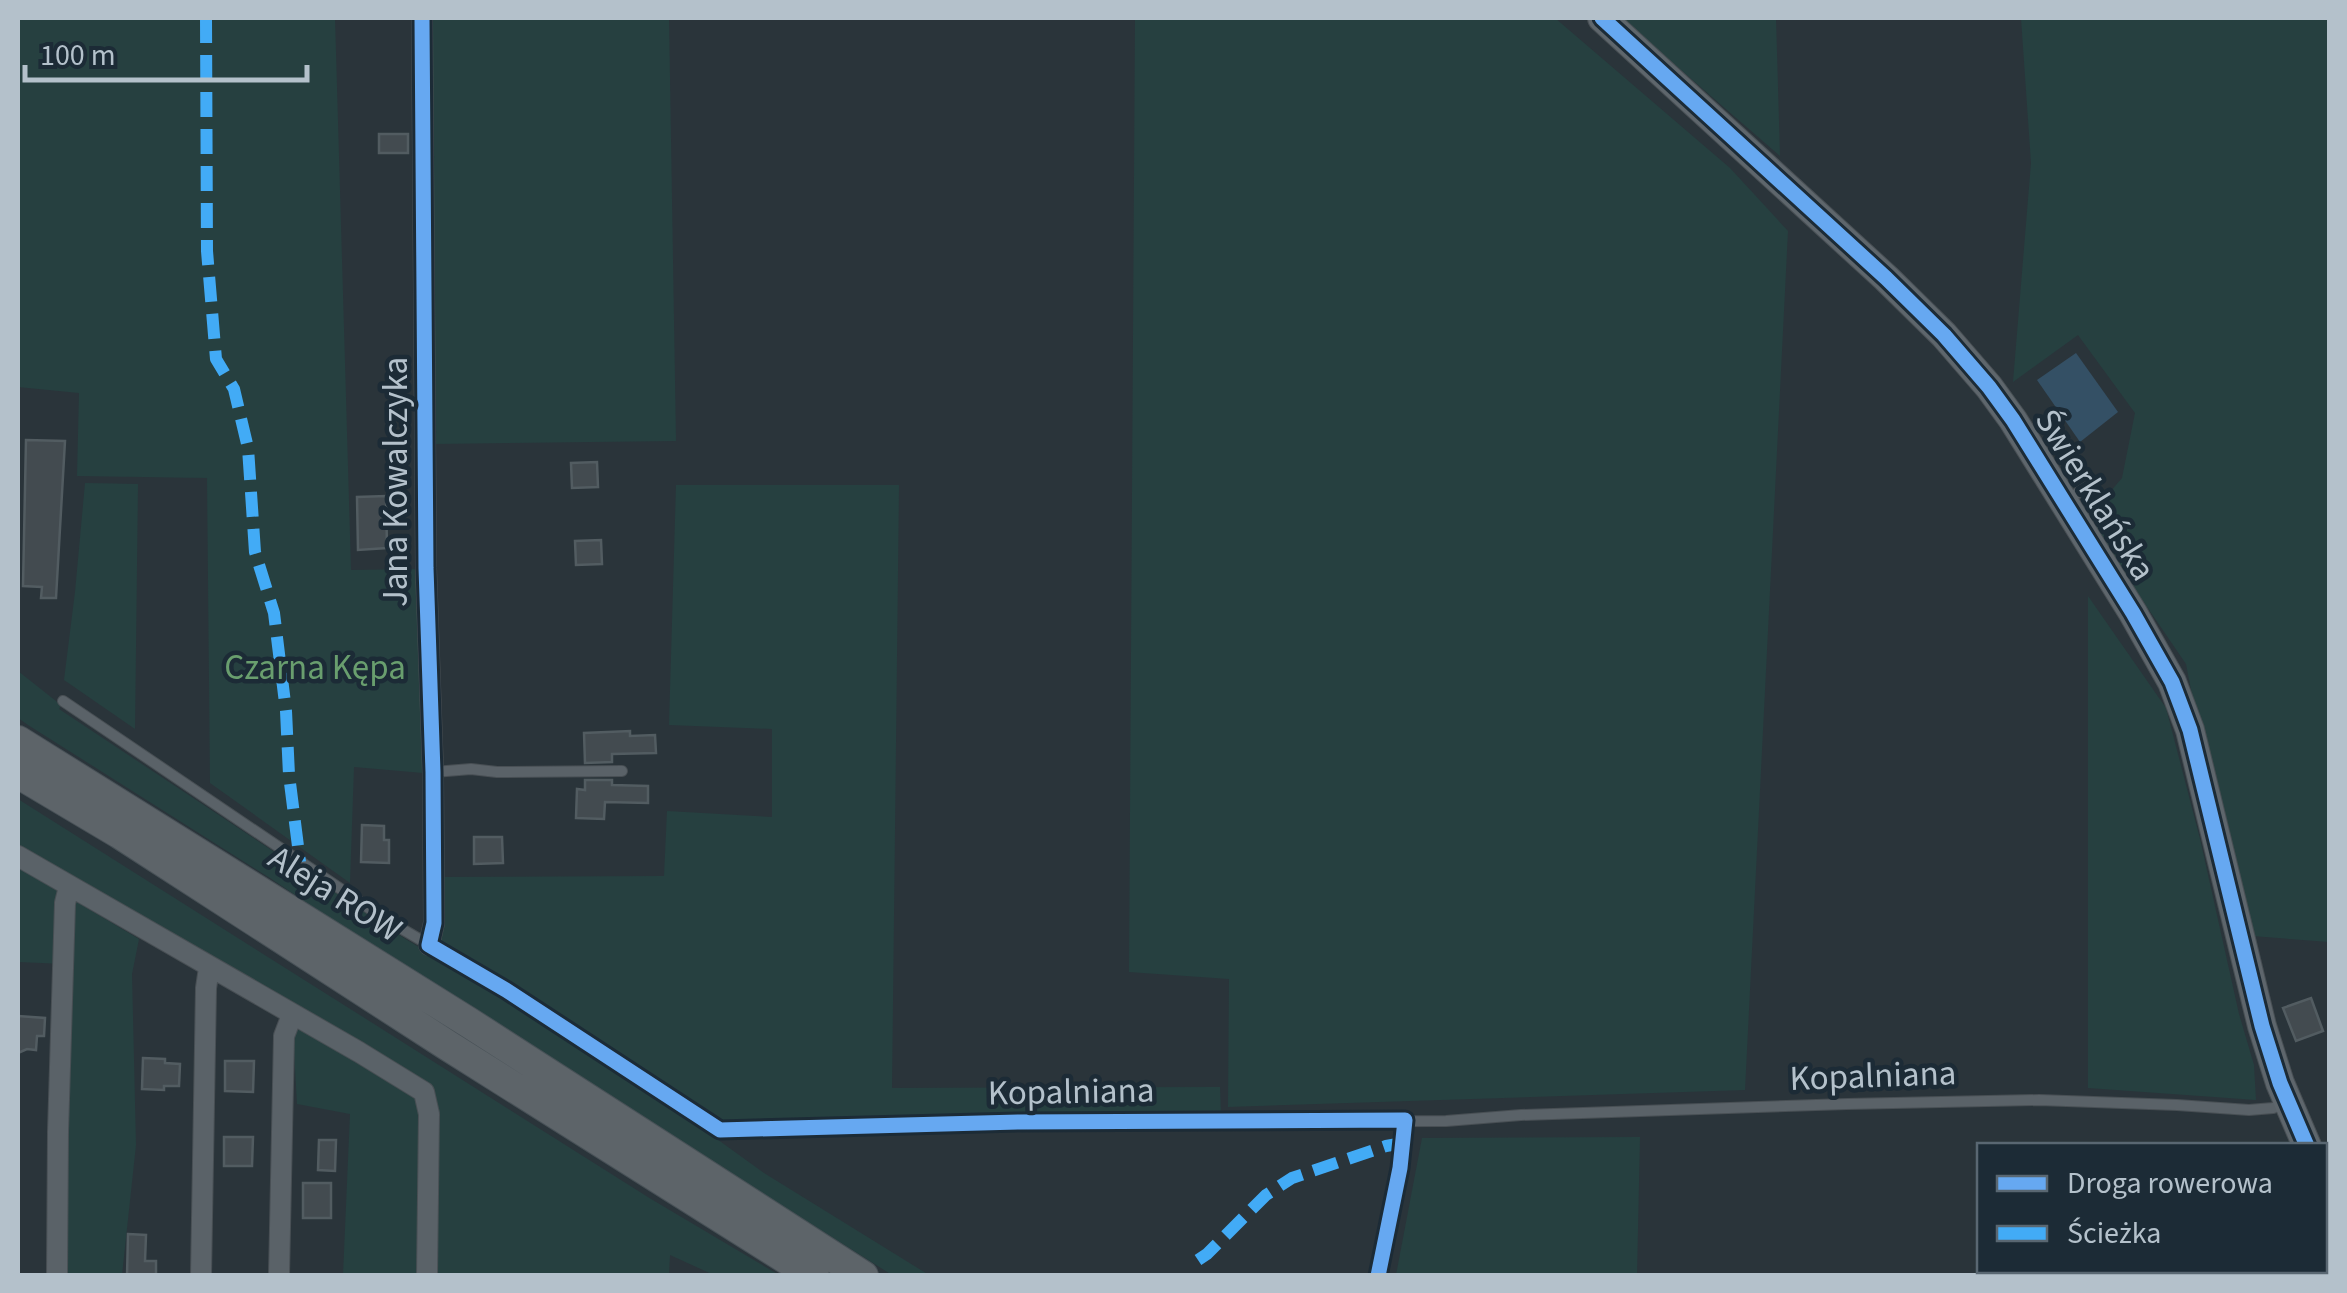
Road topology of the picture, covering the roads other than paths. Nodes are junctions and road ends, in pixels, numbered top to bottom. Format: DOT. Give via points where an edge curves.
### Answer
graph roads {
  1 [pos="422,18"];
  2 [pos="1602,18"];
  3 [pos="63,701"];
  4 [pos="18,741"];
  5 [pos="622,771"];
  6 [pos="433,772"];
  7 [pos="18,773"];
  8 [pos="18,856"];
  9 [pos="69,887"];
  10 [pos="429,945"];
  11 [pos="210,968"];
  12 [pos="292,1015"];
  13 [pos="2289,1103"];
  14 [pos="1405,1120"];
  15 [pos="2306,1143"];
  16 [pos="57,1276"];
  17 [pos="200,1276"];
  18 [pos="279,1276"];
  19 [pos="428,1276"];
  20 [pos="814,1276"];
  21 [pos="863,1276"];
  22 [pos="1378,1276"];
  1 -- 6 [label="street, Jana Kowalczyka"];
  2 -- 13 [label="street, Świerklańska" via="1944,335 2075,495 2178,698 2262,1026"];
  3 -- 10 [label="lane"];
  4 -- 21 [label="main road, Aleja ROW"];
  5 -- 6 [label="lane"];
  6 -- 10 [label="street, Jana Kowalczyka"];
  7 -- 20 [label="main road, Aleja ROW"];
  8 -- 9 [label="street"];
  9 -- 11 [label="street"];
  9 -- 16 [label="street"];
  10 -- 14 [label="lane, Kopalniana" via="720,1130"];
  11 -- 12 [label="street"];
  11 -- 17 [label="street"];
  12 -- 18 [label="street" via="284,1036"];
  12 -- 19 [label="street" via="424,1092"];
  13 -- 14 [label="lane, Kopalniana" via="2249,1110 2076,1100 1848,1104"];
  13 -- 15 [label="street, Świerklańska"];
  14 -- 22 [label="lane"];
}
